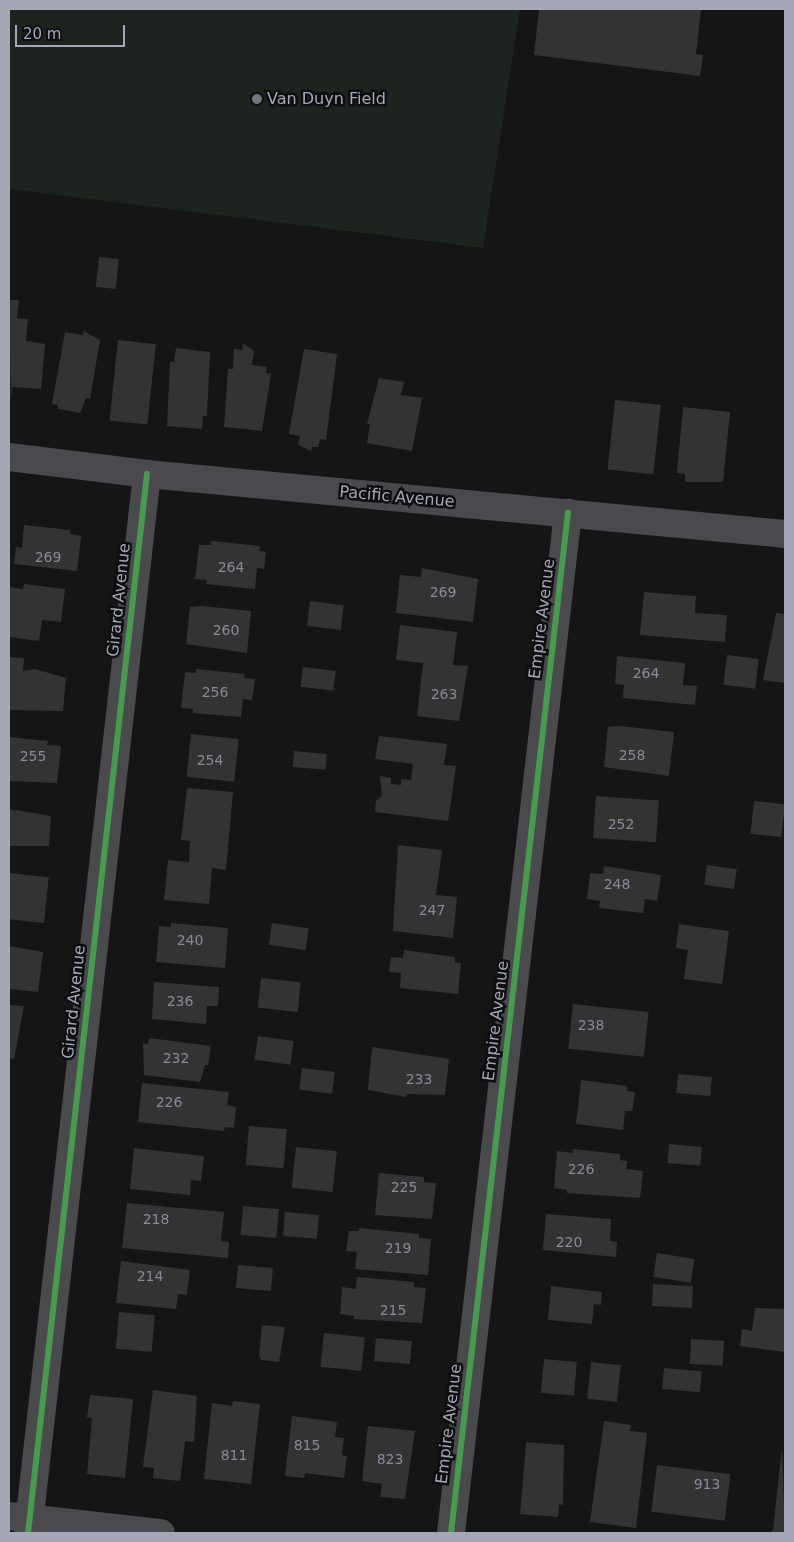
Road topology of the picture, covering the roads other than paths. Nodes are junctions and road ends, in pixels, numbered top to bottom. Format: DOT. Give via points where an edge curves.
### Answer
graph roads {
  1 [pos="9,457"];
  2 [pos="147,474"];
  3 [pos="568,513"];
  4 [pos="785,534"];
  5 [pos="22,1522"];
  6 [pos="161,1533"];
  7 [pos="451,1533"];
  1 -- 2 [label="street, Pacific Avenue"];
  2 -- 3 [label="street, Pacific Avenue"];
  2 -- 5 [label="street, Girard Avenue"];
  3 -- 4 [label="street, Pacific Avenue"];
  3 -- 7 [label="street, Empire Avenue"];
  5 -- 6 [label="street"];
}
